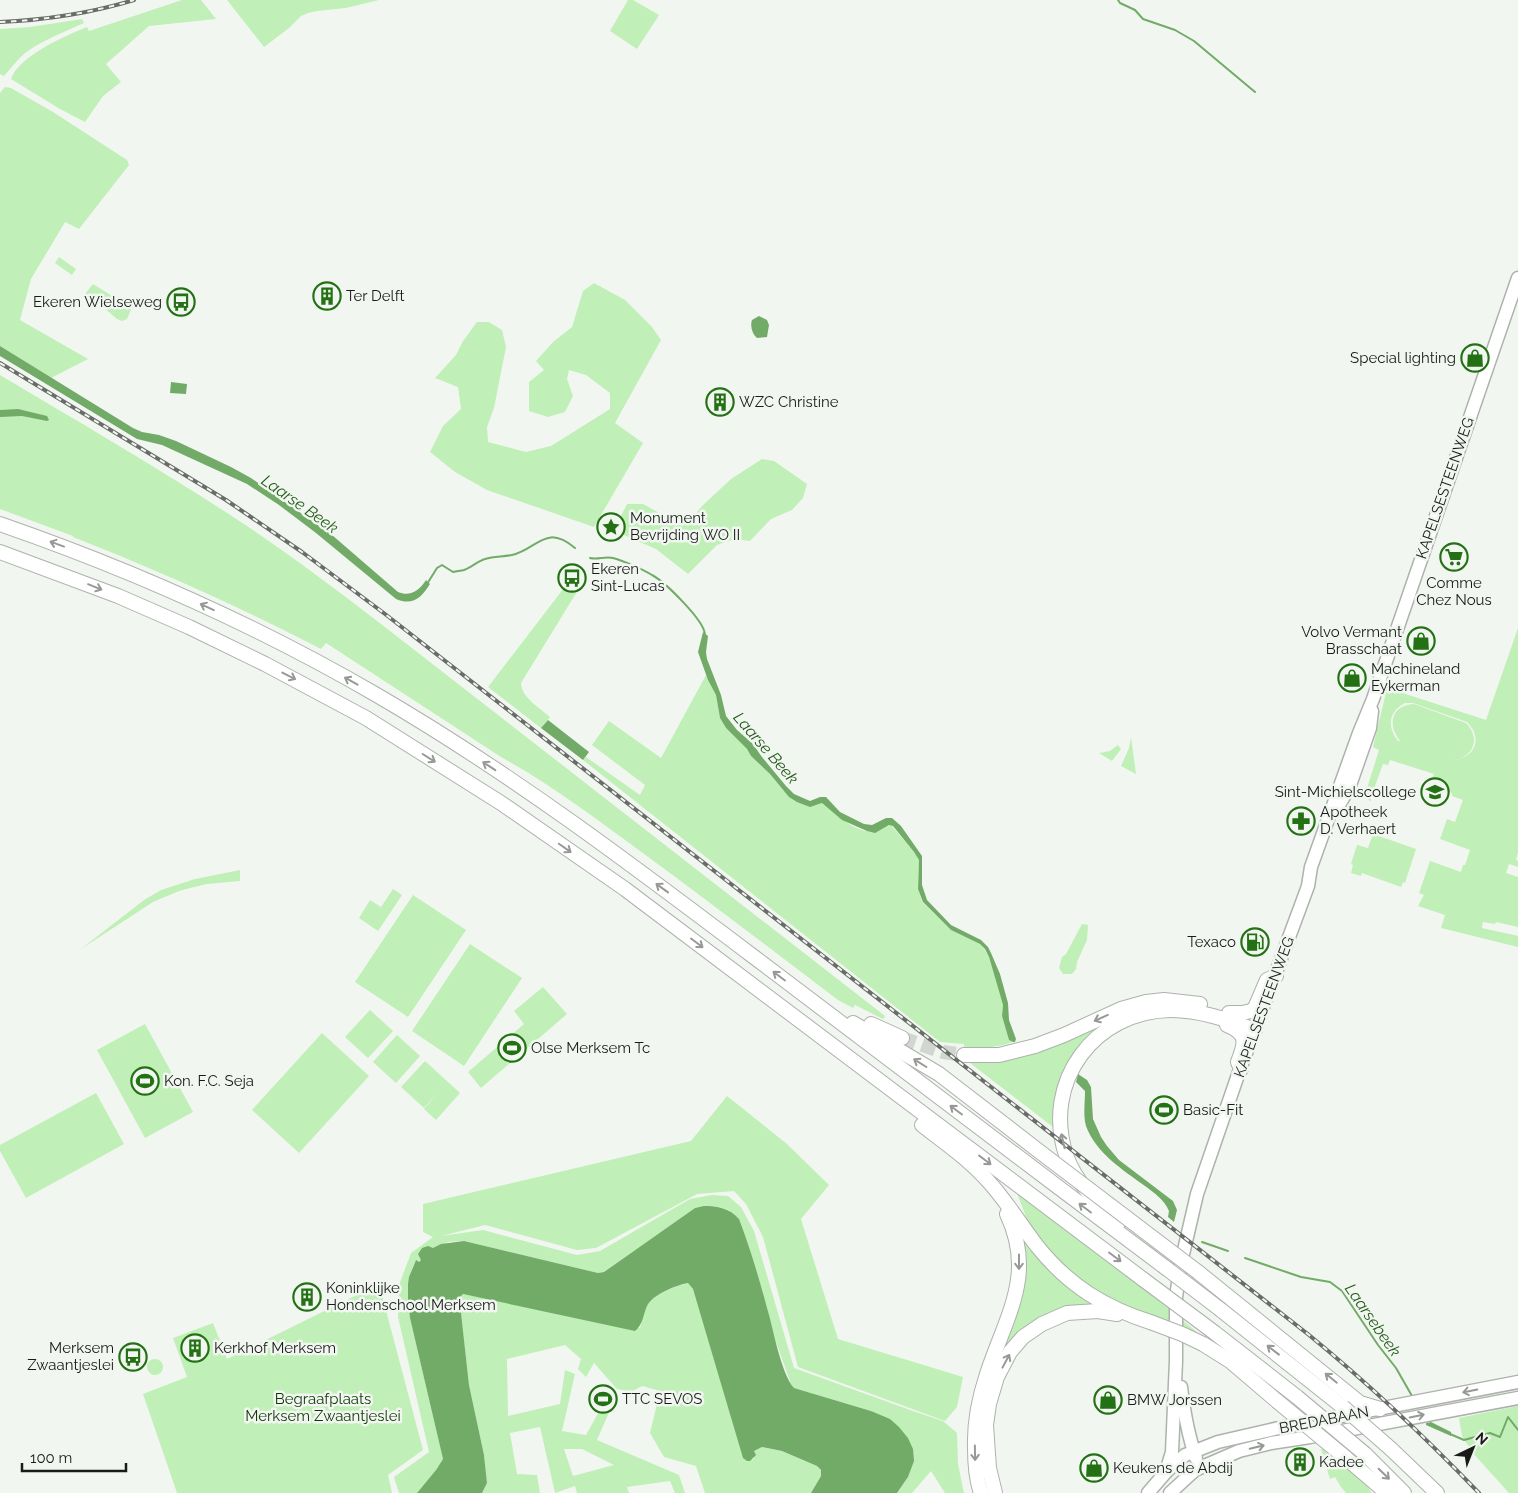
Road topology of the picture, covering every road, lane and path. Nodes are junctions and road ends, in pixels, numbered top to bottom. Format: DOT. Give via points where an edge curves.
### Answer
graph roads {
  1 [pos="1518,278"];
  2 [pos="0,524"];
  3 [pos="0,552"];
  4 [pos="1276,976"];
  5 [pos="818,1005"];
  6 [pos="1229,1013"];
  7 [pos="1209,1016"];
  8 [pos="1257,1027"];
  9 [pos="902,1038"];
  10 [pos="834,1047"];
  11 [pos="964,1055"];
  12 [pos="1241,1069"];
  13 [pos="975,1168"];
  14 [pos="1166,1268"];
  15 [pos="1126,1315"];
  16 [pos="1518,1382"];
  17 [pos="1518,1398"];
  18 [pos="1380,1409"];
  19 [pos="1179,1418"];
  20 [pos="1218,1442"];
  21 [pos="1189,1452"];
  22 [pos="1196,1470"];
  23 [pos="1166,1472"];
  24 [pos="1363,1472"];
  25 [pos="982,1493"];
  26 [pos="995,1493"];
  27 [pos="1148,1493"];
  28 [pos="1170,1493"];
  29 [pos="1379,1493"];
  30 [pos="1387,1493"];
  31 [pos="1404,1493"];
  32 [pos="1437,1493"];
  1 -- 4 [label="main road, KAPELSESTEENWEG" via="1373,699 1340,783"];
  5 -- 2 [label="highway, one-way" via="580,828 375,694 318,662 179,594 84,554"];
  3 -- 10 [label="highway, one-way" via="190,627 366,718 501,804 624,889"];
  4 -- 6 [label="highway" via="1267,980 1256,1008"];
  4 -- 8 [label="main road, KAPELSESTEENWEG"];
  5 -- 9 [label="highway"];
  14 -- 5 [label="highway, one-way"];
  18 -- 5 [label="highway, one-way, bridge" via="1360,1403 1198,1272 938,1074"];
  6 -- 8 [label="highway"];
  6 -- 11 [label="highway, one-way" via="1182,1001 1146,1002 1121,1009 1036,1046 998,1056"];
  7 -- 8 [label="highway"];
  7 -- 12 [label="highway" via="1242,1035 1245,1040 1238,1062"];
  14 -- 7 [label="highway, one-way" via="1094,1200 1078,1178 1066,1156 1062,1136 1063,1095 1081,1054 1110,1027 1132,1017 1169,1010"];
  8 -- 12 [label="main road, KAPELSESTEENWEG"];
  10 -- 13 [label="highway" via="886,1096"];
  10 -- 31 [label="highway, one-way, bridge" via="1297,1397 1365,1454"];
  12 -- 19 [label="main road, KAPELSESTEENWEG" via="1197,1194 1181,1263 1176,1297 1174,1382"];
  13 -- 15 [label="highway" via="999,1193 1052,1264 1083,1290"];
  13 -- 25 [label="highway, one-way" via="1008,1215 1017,1238 1020,1261 1015,1296 976,1416 975,1465"];
  32 -- 14 [label="highway, one-way, bridge" via="1325,1391"];
  15 -- 24 [label="highway, bridge" via="1182,1334 1230,1361"];
  26 -- 15 [label="highway, one-way" via="989,1468 986,1425 997,1377 1010,1352 1023,1336 1067,1313 1098,1311"];
  16 -- 18 [label="main road, BREDABAAN, one-way"];
  22 -- 17 [label="main road, BREDABAAN, one-way" via="1239,1451 1271,1443"];
  18 -- 20 [label="main road, BREDABAAN"];
  19 -- 20 [label="main road" via="1200,1437"];
  19 -- 21 [label="main road, KAPELSESTEENWEG"];
  19 -- 23 [label="main road, KAPELSESTEENWEG"];
  20 -- 21 [label="main road, BREDABAAN"];
  21 -- 22 [label="main road, KAPELSESTEENWEG"];
  21 -- 23 [label="main road, BREDABAAN"];
  22 -- 28 [label="main road, BREDABAAN"];
  23 -- 27 [label="main road, BREDABAAN"];
  24 -- 29 [label="highway"];
  24 -- 30 [label="highway"];
}
